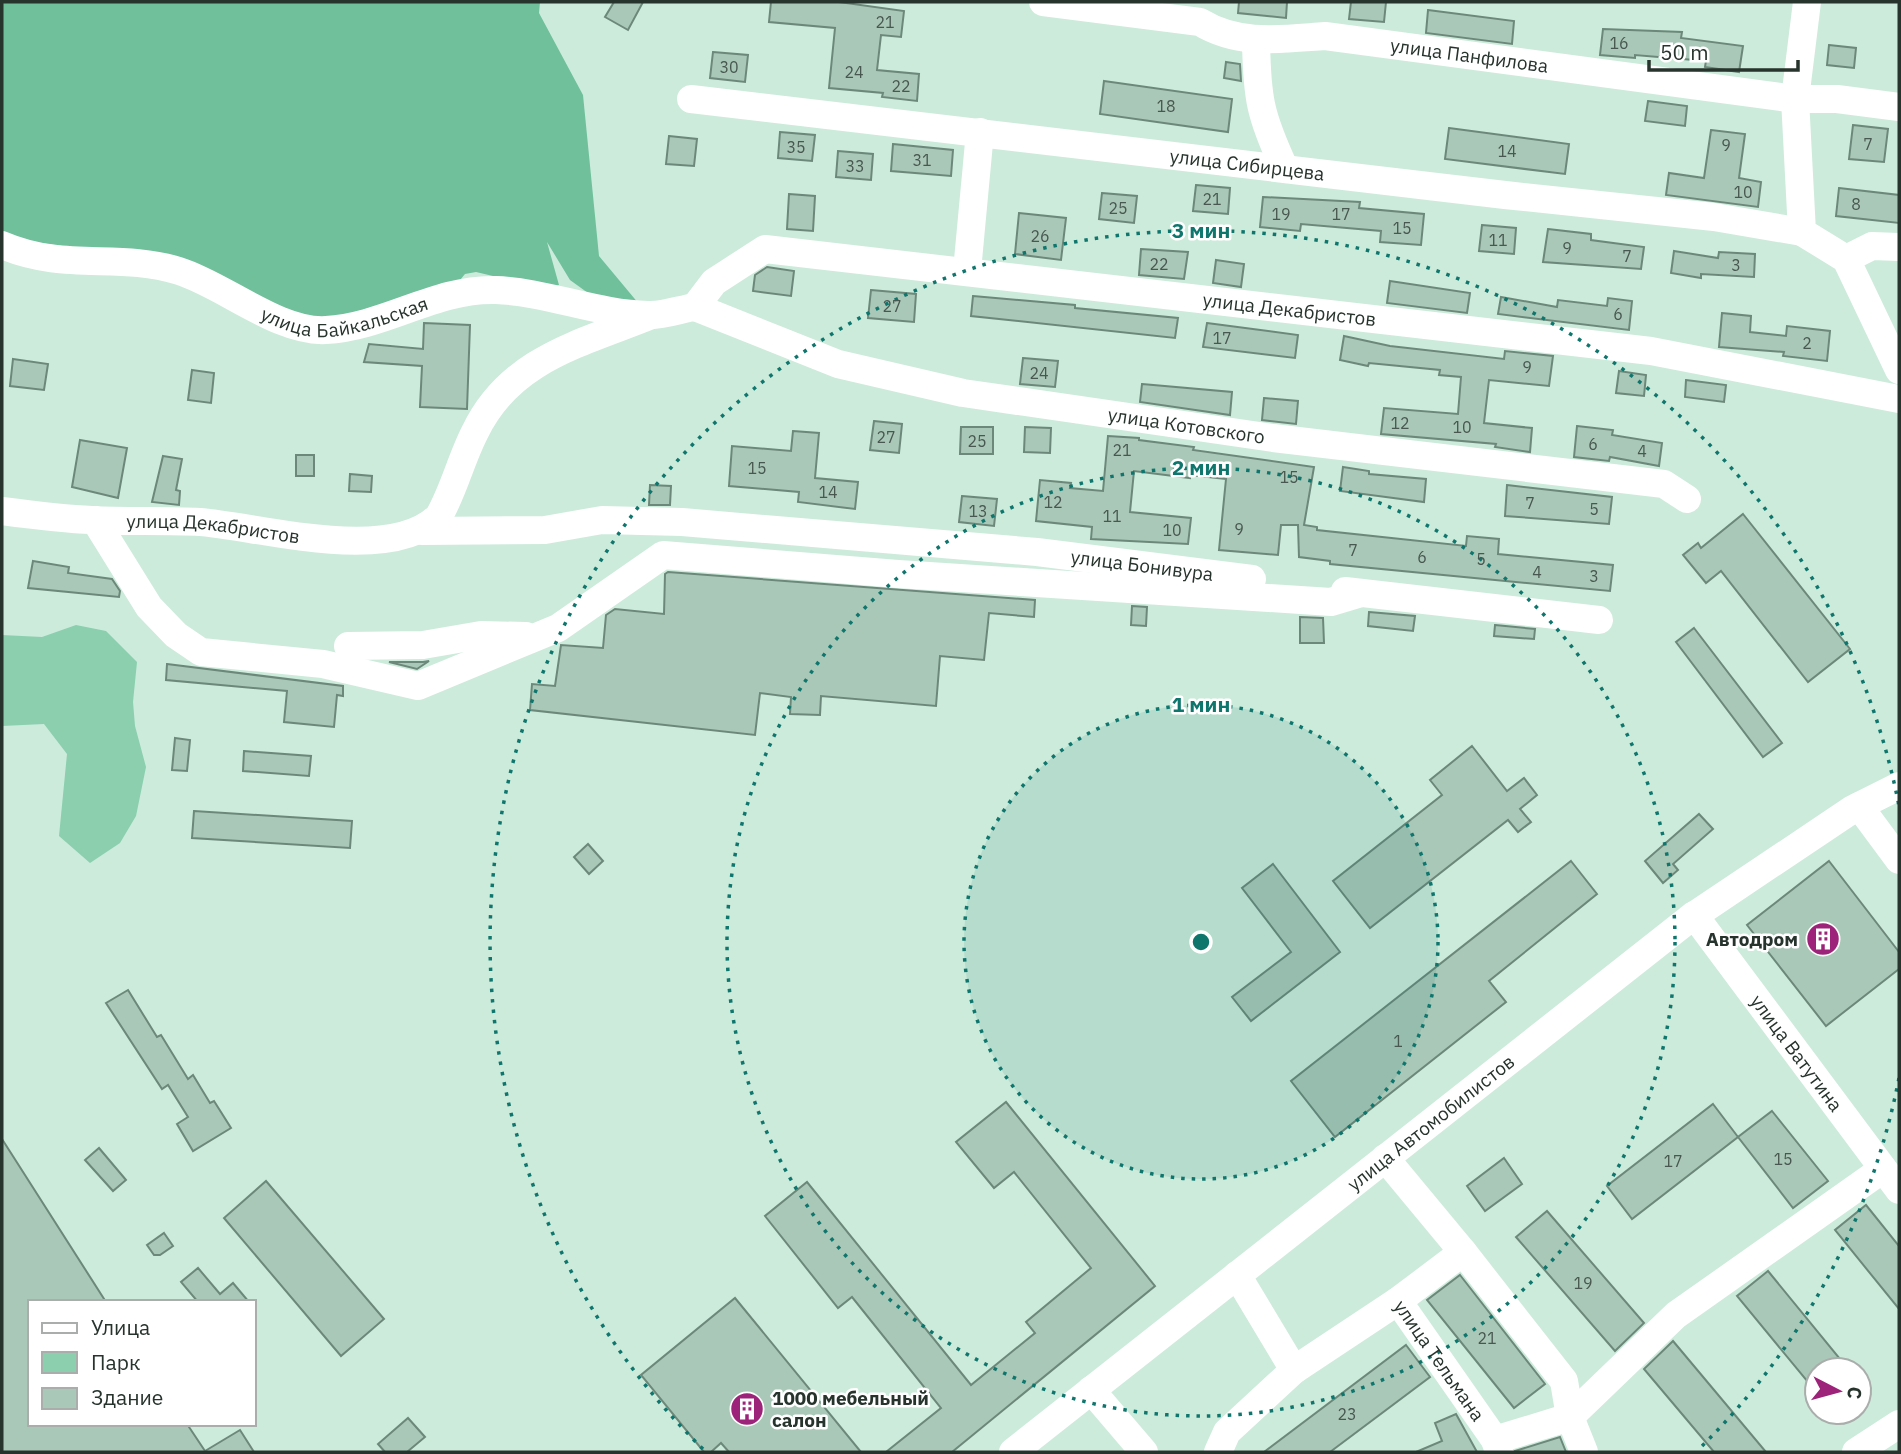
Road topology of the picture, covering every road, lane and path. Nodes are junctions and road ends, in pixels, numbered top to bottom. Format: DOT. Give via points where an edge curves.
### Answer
graph roads {
  1 [pos="1043,2"];
  2 [pos="1807,2"];
  3 [pos="1256,41"];
  4 [pos="691,99"];
  5 [pos="1795,99"];
  6 [pos="1899,107"];
  7 [pos="980,132"];
  8 [pos="1284,167"];
  9 [pos="1802,232"];
  10 [pos="2,245"];
  11 [pos="1899,247"];
  12 [pos="1846,259"];
  13 [pos="967,271"];
  14 [pos="695,307"];
  15 [pos="649,316"];
  16 [pos="1899,370"];
  17 [pos="1899,399"];
  18 [pos="1687,499"];
  19 [pos="2,511"];
  20 [pos="95,520"];
  21 [pos="682,522"];
  22 [pos="422,531"];
  23 [pos="1361,593"];
  24 [pos="1599,620"];
  25 [pos="561,636"];
  26 [pos="348,646"];
  27 [pos="1899,786"];
  28 [pos="1860,806"];
  29 [pos="1899,860"];
  30 [pos="1694,915"];
  31 [pos="1385,1158"];
  32 [pos="1891,1179"];
  33 [pos="1463,1252"];
  34 [pos="1237,1275"];
  35 [pos="1398,1301"];
  36 [pos="1294,1370"];
  37 [pos="1091,1390"];
  38 [pos="1570,1417"];
  39 [pos="1899,1424"];
  40 [pos="1497,1446"];
  41 [pos="1013,1452"];
  42 [pos="1144,1452"];
  43 [pos="1218,1452"];
  44 [pos="1584,1452"];
  45 [pos="1856,1452"];
  1 -- 3 [label="street, улица Панфилова" via="1200,22 1216,32"];
  2 -- 5 [label="street"];
  3 -- 5 [label="street, улица Панфилова" via="1325,36"];
  3 -- 8 [label="street" via="1257,92 1264,123"];
  4 -- 7 [label="street, улица Сибирцева"];
  5 -- 6 [label="street, улица Панфилова"];
  5 -- 9 [label="street"];
  7 -- 8 [label="street, улица Сибирцева"];
  7 -- 13 [label="street"];
  8 -- 9 [label="street, улица Сибирцева" via="1714,216"];
  9 -- 12 [label="street"];
  10 -- 15 [label="street, улица Байкальская" via="58,261 168,268 272,315 318,330 370,320 447,296 489,290"];
  11 -- 12 [label="street" via="1872,246"];
  12 -- 16 [label="street"];
  13 -- 14 [label="street, улица Декабристов" via="765,249 714,282"];
  13 -- 17 [label="street, улица Декабристов" via="1651,351"];
  14 -- 15 [label="street, улица Байкальская"];
  14 -- 18 [label="street, улица Котовского" via="838,364 926,386 1273,438 1651,482 1664,484"];
  15 -- 22 [label="street" via="536,362 506,385 475,431 446,504"];
  19 -- 20 [label="street, улица Декабристов"];
  20 -- 22 [label="street, улица Декабристов" via="204,522 284,536 350,539 396,538"];
  20 -- 23 [label="street" via="149,607 176,635 201,652 323,664 418,686 558,628 663,555 1331,602"];
  21 -- 22 [label="street, улица Декабристов" via="602,520 545,530"];
  21 -- 23 [label="street, улица Бонивура" via="1037,552"];
  23 -- 24 [label="street, улица Бонивура"];
  25 -- 26 [label="street" via="481,635 423,645"];
  27 -- 28 [label="street, улица Автомобилистов"];
  28 -- 29 [label="street"];
  28 -- 30 [label="street, улица Автомобилистов"];
  30 -- 31 [label="street, улица Автомобилистов"];
  30 -- 32 [label="street, улица Ватутина"];
  31 -- 33 [label="street"];
  31 -- 34 [label="street, улица Автомобилистов"];
  32 -- 38 [label="street" via="1676,1315"];
  33 -- 35 [label="street, улица Тельмана"];
  33 -- 38 [label="street" via="1564,1381"];
  34 -- 36 [label="street"];
  34 -- 37 [label="street, улица Автомобилистов"];
  35 -- 36 [label="street"];
  35 -- 40 [label="street, улица Тельмана"];
  36 -- 43 [label="street" via="1227,1432"];
  37 -- 41 [label="street, улица Автомобилистов"];
  37 -- 42 [label="street"];
  38 -- 40 [label="street"];
  38 -- 44 [label="street"];
  39 -- 45 [label="street"];
}
